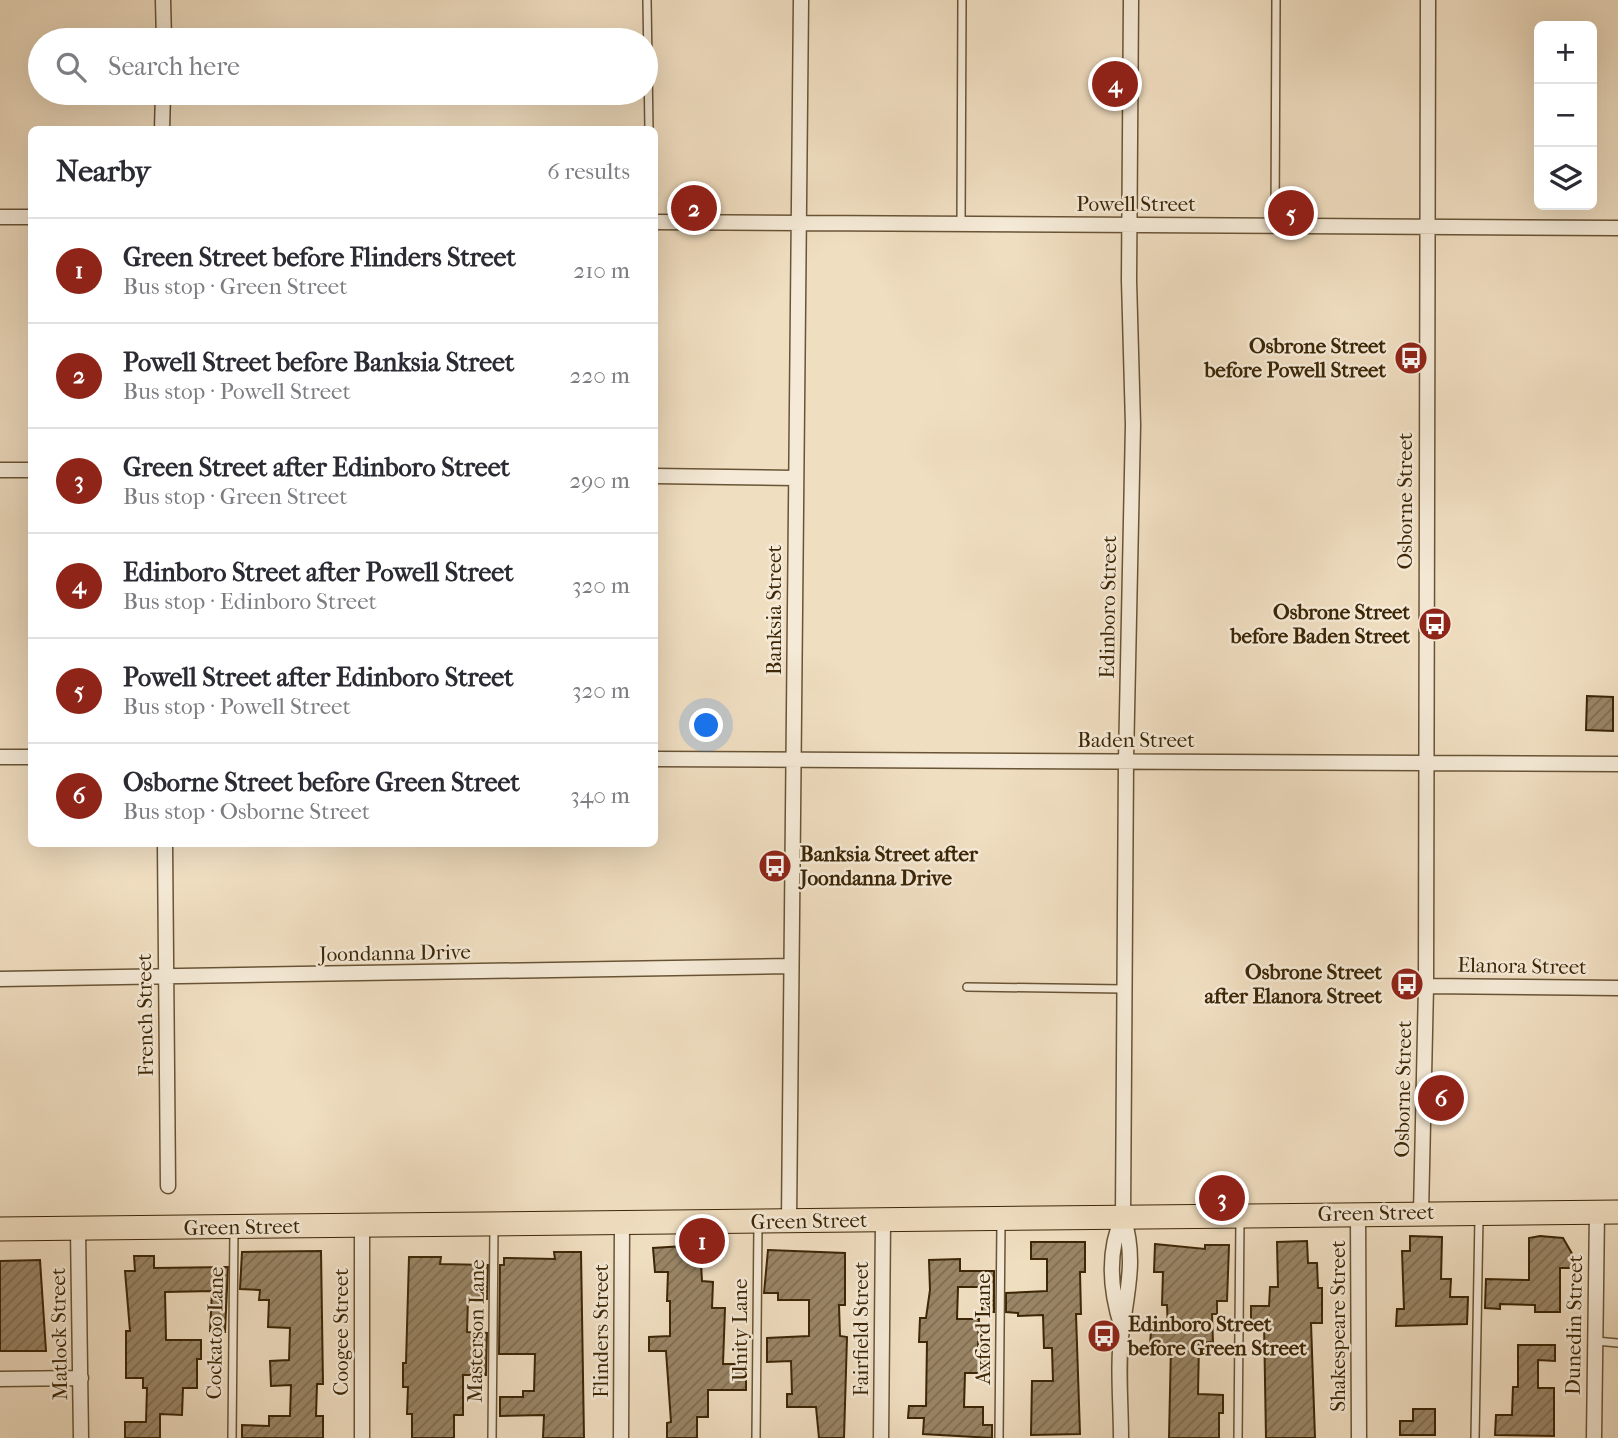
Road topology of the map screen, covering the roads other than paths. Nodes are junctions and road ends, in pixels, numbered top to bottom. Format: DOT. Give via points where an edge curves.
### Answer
graph roads {
  1 [pos="163,0"];
  2 [pos="647,0"];
  3 [pos="801,0"];
  4 [pos="962,0"];
  5 [pos="1131,0"];
  6 [pos="1276,0"];
  7 [pos="1429,0"];
  8 [pos="164,28"];
  9 [pos="647,28"];
  10 [pos="163,105"];
  11 [pos="648,105"];
  12 [pos="162,126"];
  13 [pos="649,126"];
  14 [pos="0,217"];
  15 [pos="28,217"];
  16 [pos="658,222"];
  17 [pos="797,224"];
  18 [pos="961,224"];
  19 [pos="1129,225"];
  20 [pos="1275,226"];
  21 [pos="1427,227"];
  22 [pos="1618,228"];
  23 [pos="0,470"];
  24 [pos="28,470"];
  25 [pos="658,476"];
  26 [pos="795,478"];
  27 [pos="0,757"];
  28 [pos="28,757"];
  29 [pos="658,759"];
  30 [pos="793,760"];
  31 [pos="1126,761"];
  32 [pos="1425,763"];
  33 [pos="1618,764"];
  34 [pos="165,847"];
  35 [pos="791,966"];
  36 [pos="164,978"];
  37 [pos="0,979"];
  38 [pos="1426,986"];
  39 [pos="967,987"];
  40 [pos="1618,988"];
  41 [pos="1125,989"];
  42 [pos="168,1186"];
  43 [pos="1479,1212"];
  44 [pos="1607,1212"];
  45 [pos="1359,1213"];
  46 [pos="1421,1213"];
  47 [pos="1240,1215"];
  48 [pos="1123,1216"];
  49 [pos="1001,1220"];
  50 [pos="789,1221"];
  51 [pos="883,1221"];
  52 [pos="758,1222"];
  53 [pos="622,1223"];
  54 [pos="494,1224"];
  55 [pos="362,1226"];
  56 [pos="234,1228"];
  57 [pos="0,1229"];
  58 [pos="78,1229"];
  59 [pos="1595,1341"];
  60 [pos="1618,1343"];
  61 [pos="80,1378"];
  62 [pos="0,1379"];
  63 [pos="81,1438"];
  64 [pos="232,1438"];
  65 [pos="362,1438"];
  66 [pos="492,1438"];
  67 [pos="621,1438"];
  68 [pos="756,1438"];
  69 [pos="881,1438"];
  70 [pos="999,1438"];
  71 [pos="1121,1438"];
  72 [pos="1238,1438"];
  73 [pos="1359,1438"];
  74 [pos="1475,1438"];
  75 [pos="1594,1438"];
  1 -- 8 [label="street"];
  2 -- 9 [label="lane"];
  3 -- 17 [label="street, Banksia Street"];
  4 -- 18 [label="lane"];
  5 -- 19 [label="street, Edinboro Street"];
  6 -- 20 [label="lane"];
  7 -- 21 [label="street, Osborne Street"];
  10 -- 12 [label="street"];
  11 -- 13 [label="lane"];
  14 -- 15 [label="street"];
  16 -- 17 [label="street, Powell Street"];
  17 -- 18 [label="street, Powell Street"];
  17 -- 26 [label="street, Banksia Street"];
  18 -- 19 [label="street, Powell Street"];
  19 -- 20 [label="street, Powell Street"];
  19 -- 31 [label="street, Edinboro Street" via="1133,425"];
  20 -- 21 [label="street, Powell Street"];
  21 -- 22 [label="street, Powell Street"];
  21 -- 32 [label="street, Osborne Street"];
  23 -- 24 [label="street"];
  25 -- 26 [label="street"];
  26 -- 30 [label="street, Banksia Street"];
  27 -- 28 [label="street"];
  29 -- 30 [label="street, Baden Street"];
  30 -- 31 [label="street, Baden Street"];
  30 -- 35 [label="street, Banksia Street"];
  31 -- 32 [label="street, Baden Street"];
  31 -- 41 [label="street, Edinboro Street"];
  32 -- 33 [label="street, Baden Street"];
  32 -- 38 [label="street, Osborne Street"];
  34 -- 36 [label="street, French Street"];
  35 -- 36 [label="street, Joondanna Drive"];
  35 -- 50 [label="street, Banksia Street"];
  36 -- 37 [label="street, Joondanna Drive"];
  36 -- 42 [label="street, French Street"];
  38 -- 40 [label="street, Elanora Street"];
  38 -- 46 [label="street, Osborne Street"];
  39 -- 41 [label="lane"];
  41 -- 48 [label="street, Edinboro Street"];
  43 -- 44 [label="main road, Green Street"];
  43 -- 46 [label="main road, Green Street"];
  43 -- 74 [label="lane"];
  44 -- 59 [label="street, Dunedin Street"];
  45 -- 46 [label="main road, Green Street"];
  45 -- 47 [label="main road, Green Street"];
  45 -- 73 [label="street, Shakespeare Street"];
  47 -- 48 [label="main road, Green Street"];
  47 -- 72 [label="lane"];
  48 -- 49 [label="main road, Green Street"];
  48 -- 71 [label="street, Edinboro Street" via="1113,1238 1113,1301 1122,1330"];
  49 -- 51 [label="main road, Green Street"];
  49 -- 70 [label="lane, Axford Lane"];
  50 -- 51 [label="main road, Green Street"];
  50 -- 52 [label="main road, Green Street"];
  51 -- 69 [label="street, Fairfield Street"];
  52 -- 53 [label="main road, Green Street"];
  52 -- 68 [label="lane, Unity Lane"];
  53 -- 54 [label="main road, Green Street"];
  53 -- 67 [label="street, Flinders Street"];
  54 -- 55 [label="main road, Green Street"];
  54 -- 66 [label="lane, Masterson Lane"];
  55 -- 56 [label="main road, Green Street"];
  55 -- 65 [label="street, Coogee Street"];
  56 -- 58 [label="main road, Green Street"];
  56 -- 64 [label="lane, Cockatoo Lane"];
  57 -- 58 [label="main road, Green Street"];
  58 -- 61 [label="street, Matlock Street"];
  59 -- 60 [label="lane"];
  59 -- 75 [label="street, Dunedin Street"];
  61 -- 62 [label="street"];
  61 -- 63 [label="street, Matlock Street"];
}
